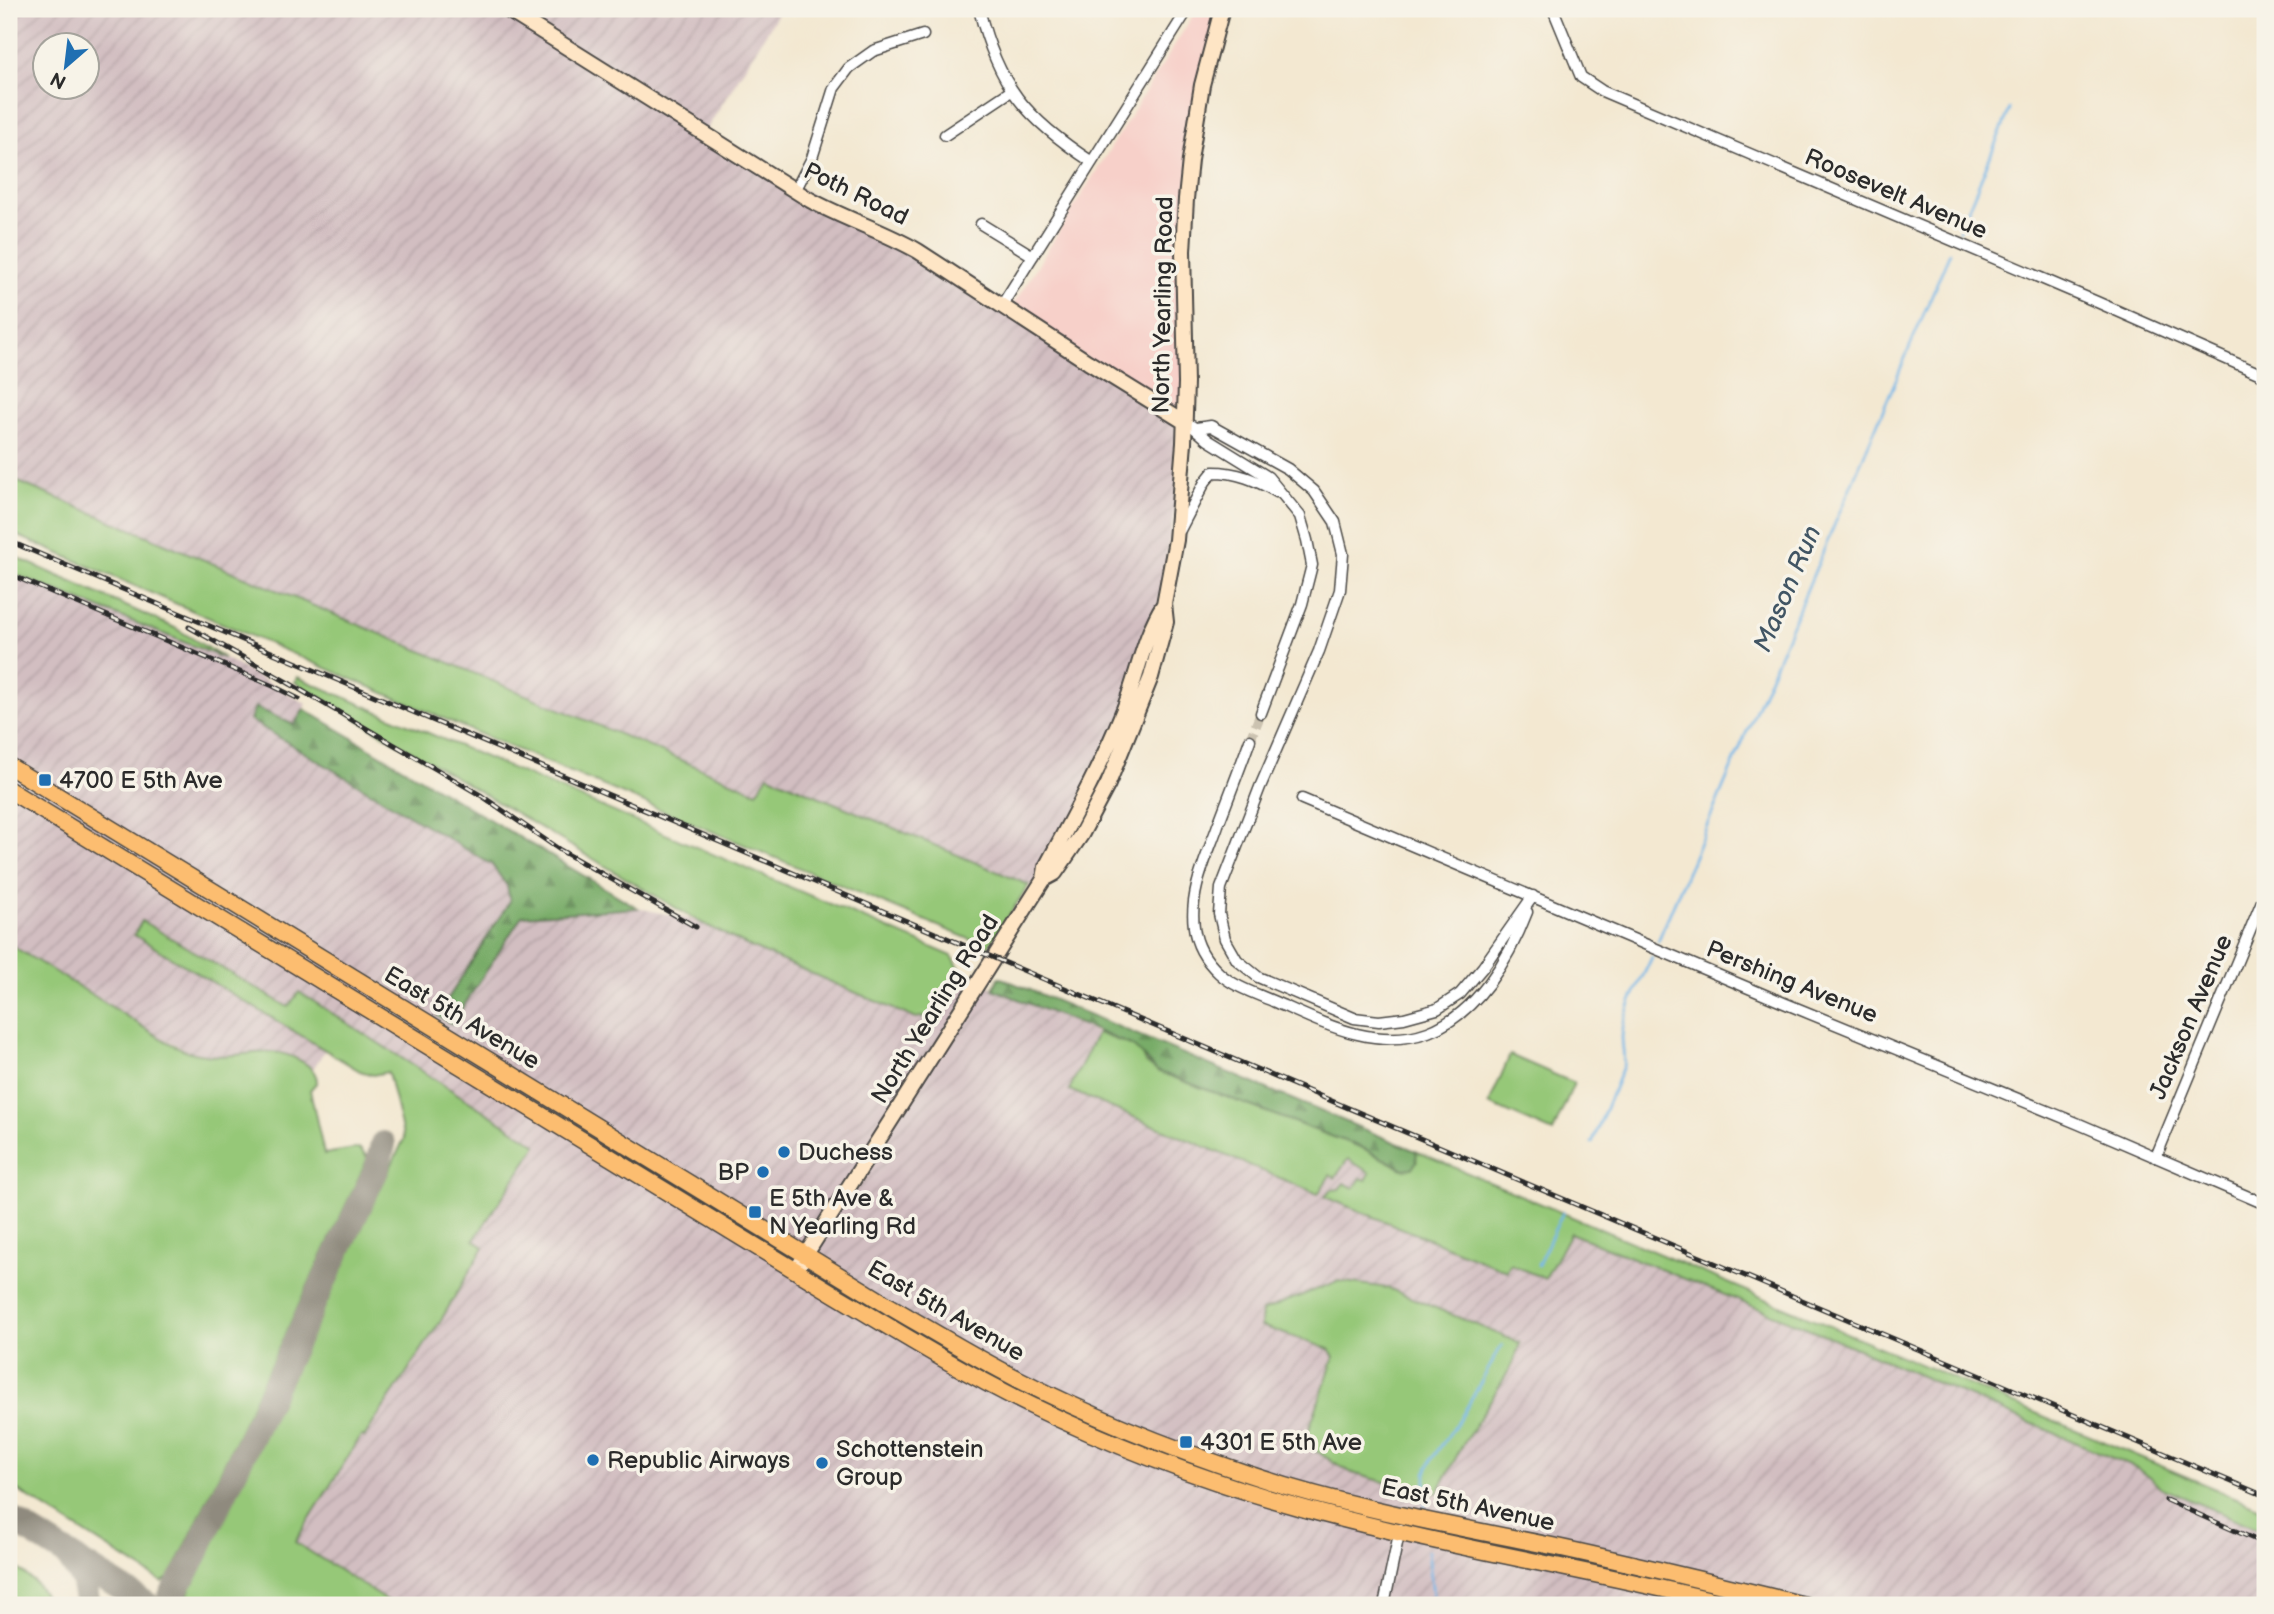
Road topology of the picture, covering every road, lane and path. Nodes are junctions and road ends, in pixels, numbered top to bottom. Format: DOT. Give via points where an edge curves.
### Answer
graph roads {
  1 [pos="506,9"];
  2 [pos="979,9"];
  3 [pos="1188,9"];
  4 [pos="1222,9"];
  5 [pos="1553,9"];
  6 [pos="923,35"];
  7 [pos="1011,91"];
  8 [pos="946,135"];
  9 [pos="1092,162"];
  10 [pos="795,191"];
  11 [pos="981,224"];
  12 [pos="1033,256"];
  13 [pos="1002,305"];
  14 [pos="2265,376"];
  15 [pos="1190,425"];
  16 [pos="1283,496"];
  17 [pos="1176,540"];
  18 [pos="1261,713"];
  19 [pos="1250,740"];
  20 [pos="9,766"];
  21 [pos="9,790"];
  22 [pos="1302,799"];
  23 [pos="2265,894"];
  24 [pos="1533,896"];
  25 [pos="2156,1157"];
  26 [pos="2265,1204"];
  27 [pos="805,1255"];
  28 [pos="796,1270"];
  29 [pos="1401,1523"];
  30 [pos="1384,1605"];
  31 [pos="1732,1605"];
  32 [pos="1805,1605"];
  1 -- 10 [label="main road, Poth Road"];
  2 -- 7 [label="street" via="992,52"];
  3 -- 9 [label="street"];
  4 -- 15 [label="main road, North Yearling Road" via="1189,160 1182,251"];
  5 -- 14 [label="street, Roosevelt Avenue" via="1581,77 1607,93"];
  6 -- 10 [label="street" via="873,51 849,68 834,88 812,158"];
  7 -- 8 [label="street"];
  7 -- 9 [label="street" via="1042,127"];
  9 -- 12 [label="street"];
  10 -- 13 [label="main road, Poth Road" via="905,243"];
  11 -- 12 [label="street"];
  12 -- 13 [label="street"];
  13 -- 15 [label="main road, Poth Road"];
  15 -- 16 [label="street" via="1268,477"];
  15 -- 17 [label="main road, North Yearling Road"];
  15 -- 24 [label="street" via="1211,426 1288,469 1314,491 1335,522 1343,554 1340,590 1319,651 1221,888 1219,914 1225,939 1237,960 1258,977 1354,1018 1404,1018 1437,1009 1460,994"];
  16 -- 17 [label="street" via="1251,478 1213,472"];
  16 -- 18 [label="street" via="1300,516 1312,565"];
  17 -- 27 [label="main road, North Yearling Road" via="1164,604 1167,622 1152,677 1108,784 1081,835 1055,873 1044,879"];
  19 -- 24 [label="street" via="1200,874 1193,906 1194,929 1203,955 1220,974 1245,989 1367,1037 1407,1038 1429,1031 1471,1004 1486,986 1516,941"];
  20 -- 27 [label="main road, East 5th Avenue"];
  21 -- 28 [label="main road, East 5th Avenue"];
  22 -- 24 [label="street, Pershing Avenue"];
  23 -- 25 [label="street, Jackson Avenue"];
  24 -- 25 [label="street, Pershing Avenue"];
  25 -- 26 [label="street, Pershing Avenue"];
  27 -- 28 [label="main road, North Yearling Road"];
  27 -- 29 [label="main road, East 5th Avenue" via="979,1358 1089,1413 1184,1452"];
  28 -- 29 [label="main road, East 5th Avenue" via="943,1359 1065,1421 1259,1495 1326,1515"];
  29 -- 30 [label="street"];
  29 -- 31 [label="main road, East 5th Avenue"];
  29 -- 32 [label="main road, East 5th Avenue" via="1629,1562"];
}
